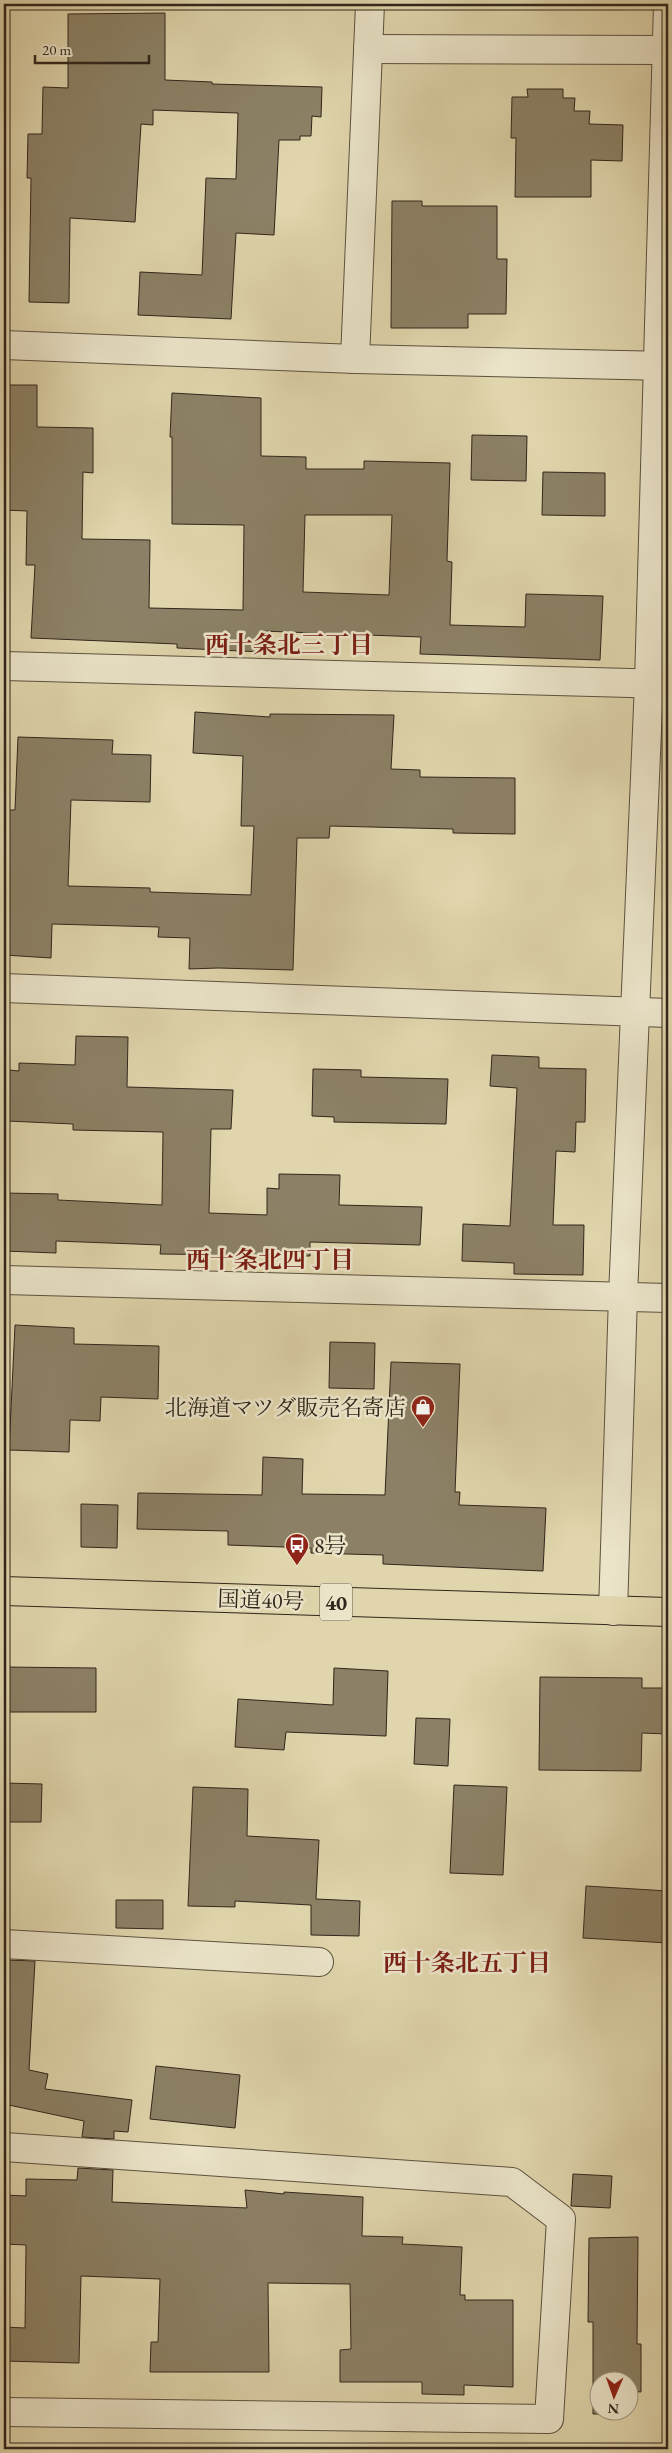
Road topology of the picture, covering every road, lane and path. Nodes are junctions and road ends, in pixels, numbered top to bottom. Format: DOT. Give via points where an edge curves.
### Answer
graph roads {
  1 [pos="370,4"];
  2 [pos="668,4"];
  3 [pos="368,49"];
  4 [pos="668,50"];
  5 [pos="4,345"];
  6 [pos="355,359"];
  7 [pos="663,365"];
  8 [pos="4,666"];
  9 [pos="659,683"];
  10 [pos="4,988"];
  11 [pos="637,1012"];
  12 [pos="668,1013"];
  13 [pos="4,1280"];
  14 [pos="623,1296"];
  15 [pos="668,1298"];
  16 [pos="4,1592"];
  17 [pos="613,1611"];
  18 [pos="668,1612"];
  19 [pos="4,1944"];
  20 [pos="319,1962"];
  21 [pos="4,2147"];
  22 [pos="4,2412"];
  1 -- 3 [label="street"];
  2 -- 4 [label="street"];
  3 -- 4 [label="street"];
  3 -- 6 [label="street"];
  4 -- 7 [label="street"];
  5 -- 6 [label="street"];
  6 -- 7 [label="street"];
  7 -- 9 [label="street"];
  8 -- 9 [label="street"];
  9 -- 11 [label="street"];
  10 -- 11 [label="street"];
  11 -- 12 [label="street"];
  11 -- 14 [label="street"];
  13 -- 14 [label="street"];
  14 -- 15 [label="street"];
  14 -- 17 [label="street"];
  16 -- 17 [label="highway, 国道40号 / 40"];
  17 -- 18 [label="highway, 国道40号 / 40"];
  19 -- 20 [label="street"];
  21 -- 22 [label="street" via="512,2182 561,2219 549,2419"];
}
